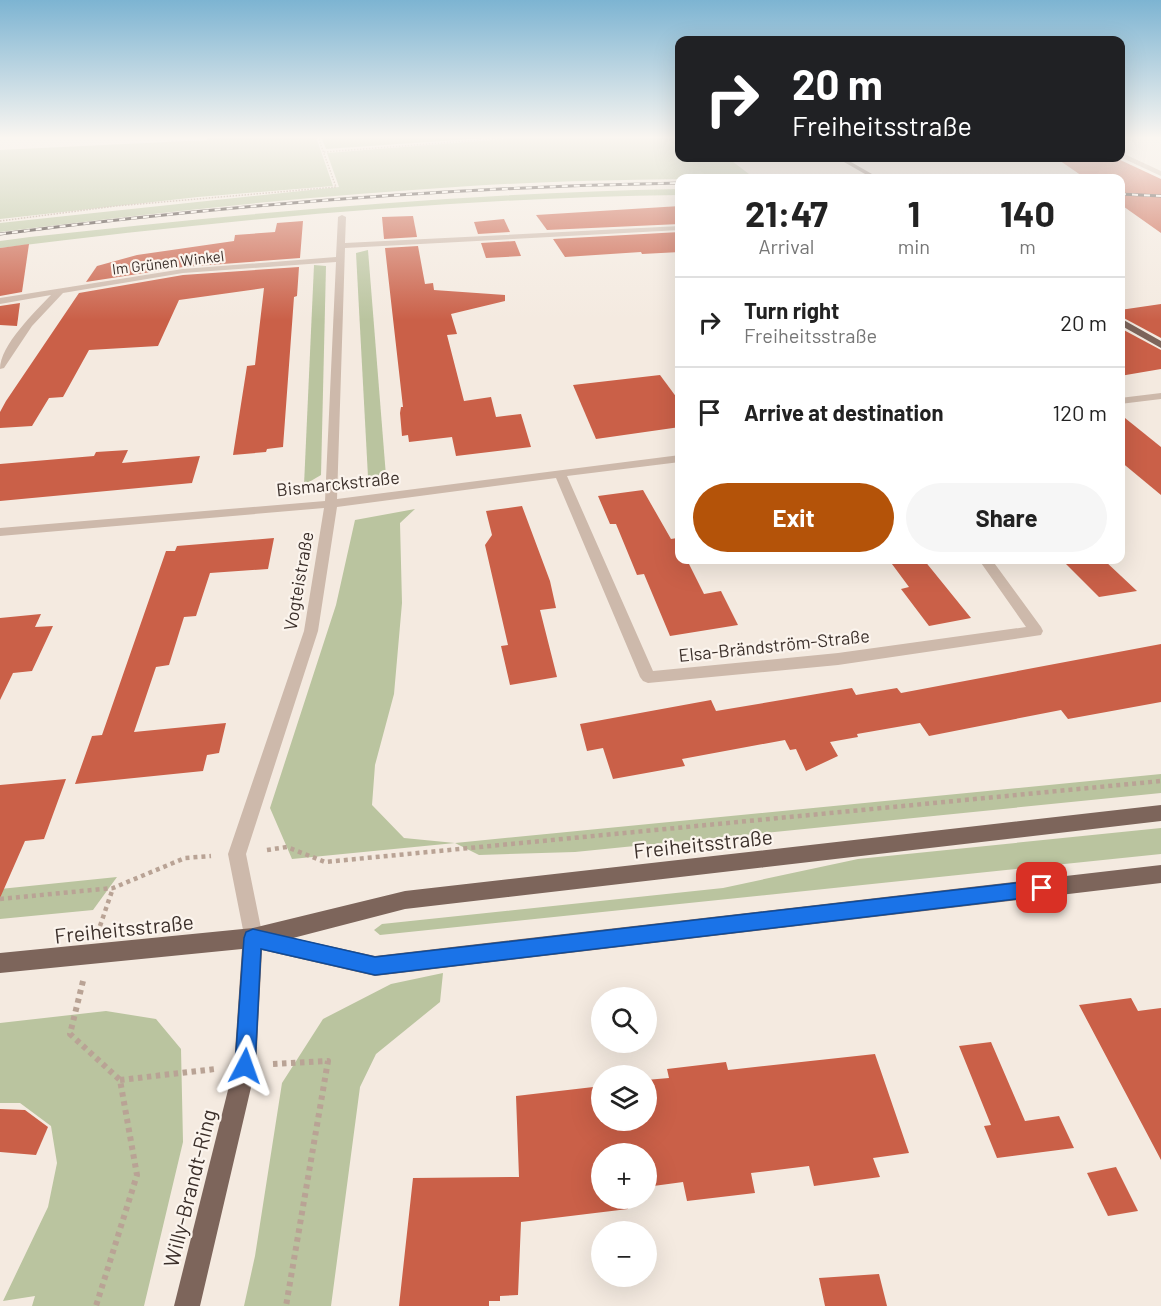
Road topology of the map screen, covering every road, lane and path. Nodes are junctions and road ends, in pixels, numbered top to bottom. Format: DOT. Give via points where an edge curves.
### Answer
graph roads {
  1 [pos="210,198"];
  2 [pos="342,218"];
  3 [pos="0,221"];
  4 [pos="675,228"];
  5 [pos="341,246"];
  6 [pos="340,259"];
  7 [pos="60,291"];
  8 [pos="0,301"];
  9 [pos="1125,324"];
  10 [pos="1161,345"];
  11 [pos="0,366"];
  12 [pos="1161,396"];
  13 [pos="1125,400"];
  14 [pos="675,459"];
  15 [pos="560,474"];
  16 [pos="331,504"];
  17 [pos="0,532"];
  18 [pos="988,564"];
  19 [pos="1161,781"];
  20 [pos="1161,813"];
  21 [pos="237,854"];
  22 [pos="1161,874"];
  23 [pos="113,888"];
  24 [pos="0,899"];
  25 [pos="253,938"];
  26 [pos="89,956"];
  27 [pos="0,963"];
  28 [pos="328,1061"];
  29 [pos="96,1306"];
  30 [pos="187,1306"];
  31 [pos="286,1306"];
  1 -- 3 [label="path"];
  2 -- 5 [label="street, Vogteistraße"];
  4 -- 5 [label="street"];
  5 -- 6 [label="street, Vogteistraße"];
  6 -- 7 [label="street, Im Grünen Winkel" via="183,272"];
  6 -- 16 [label="street, Vogteistraße"];
  7 -- 8 [label="street, Im Grünen Winkel"];
  7 -- 11 [label="street"];
  9 -- 10 [label="main road"];
  12 -- 13 [label="street"];
  14 -- 15 [label="street, Bismarckstraße"];
  15 -- 16 [label="street, Bismarckstraße"];
  15 -- 18 [label="street, Elsa-Brändström-Straße" via="648,677 838,659 1036,631"];
  16 -- 17 [label="street, Bismarckstraße"];
  16 -- 21 [label="street, Vogteistraße" via="311,632"];
  19 -- 21 [label="path" via="325,862 287,847"];
  20 -- 25 [label="main road, Freiheitsstraße" via="405,900"];
  21 -- 23 [label="path" via="186,858"];
  21 -- 25 [label="street, Vogteistraße"];
  22 -- 25 [label="main road, Freiheitsstraße" via="375,966"];
  23 -- 24 [label="path"];
  23 -- 26 [label="path"];
  25 -- 26 [label="main road, Freiheitsstraße"];
  25 -- 30 [label="main road, Willy-Brandt-Ring" via="245,1066"];
  26 -- 27 [label="main road, Freiheitsstraße"];
  26 -- 29 [label="path" via="70,1034 120,1080 137,1175"];
  28 -- 31 [label="path"];
}
